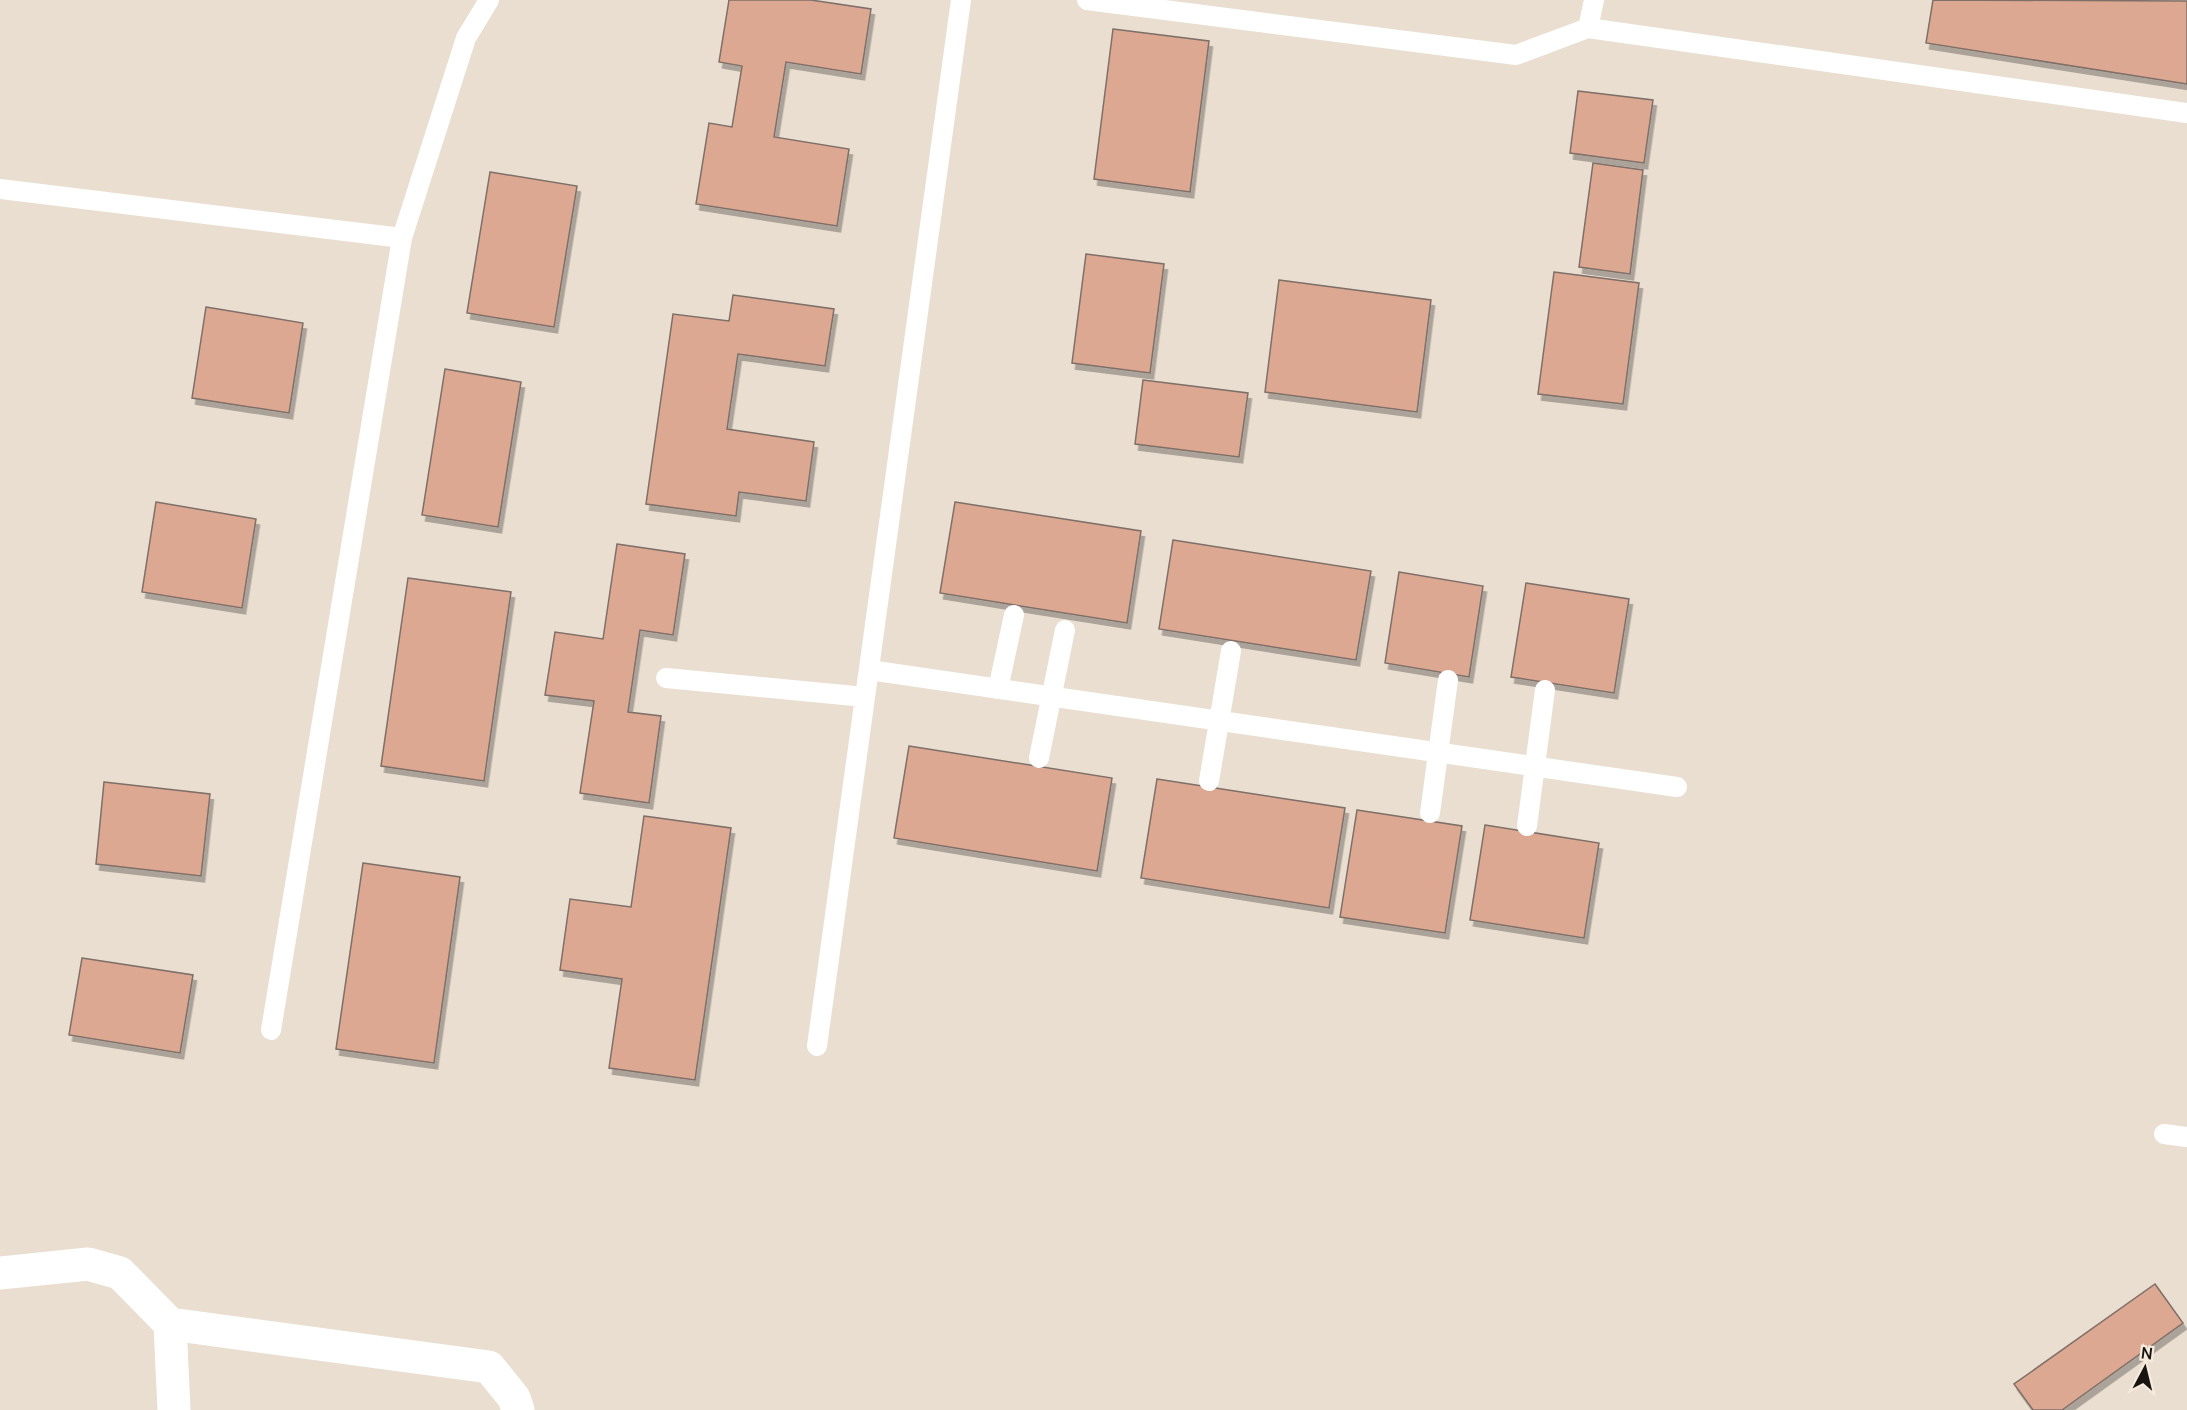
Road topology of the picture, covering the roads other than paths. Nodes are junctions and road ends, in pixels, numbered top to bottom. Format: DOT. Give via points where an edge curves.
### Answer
graph roads {
  1 [pos="489,0"];
  2 [pos="962,0"];
  3 [pos="1087,0"];
  4 [pos="1594,0"];
  5 [pos="1588,28"];
  6 [pos="2187,113"];
  7 [pos="0,189"];
  8 [pos="402,238"];
  9 [pos="1014,615"];
  10 [pos="1065,630"];
  11 [pos="1231,651"];
  12 [pos="869,670"];
  13 [pos="666,678"];
  14 [pos="1448,680"];
  15 [pos="998,688"];
  16 [pos="1545,690"];
  17 [pos="1050,696"];
  18 [pos="865,697"];
  19 [pos="1219,721"];
  20 [pos="1439,753"];
  21 [pos="1039,758"];
  22 [pos="1536,766"];
  23 [pos="1209,781"];
  24 [pos="1677,787"];
  25 [pos="1430,813"];
  26 [pos="1527,826"];
  27 [pos="271,1030"];
  28 [pos="817,1046"];
  29 [pos="2164,1134"];
  30 [pos="2187,1137"];
  31 [pos="0,1273"];
  32 [pos="170,1324"];
  33 [pos="174,1410"];
  34 [pos="518,1410"];
  1 -- 8 [label="lane" via="466,38"];
  2 -- 12 [label="lane"];
  3 -- 5 [label="lane" via="1516,55"];
  4 -- 5 [label="lane"];
  5 -- 6 [label="lane"];
  7 -- 8 [label="lane"];
  8 -- 27 [label="lane"];
  9 -- 15 [label="lane"];
  10 -- 17 [label="lane"];
  11 -- 19 [label="lane"];
  12 -- 15 [label="lane"];
  12 -- 18 [label="lane"];
  13 -- 18 [label="lane"];
  14 -- 20 [label="lane"];
  15 -- 17 [label="lane"];
  16 -- 22 [label="lane"];
  17 -- 19 [label="lane"];
  17 -- 21 [label="lane"];
  18 -- 28 [label="lane"];
  19 -- 20 [label="lane"];
  19 -- 23 [label="lane"];
  20 -- 22 [label="lane"];
  20 -- 25 [label="lane"];
  22 -- 24 [label="lane"];
  22 -- 26 [label="lane"];
  29 -- 30 [label="lane"];
  31 -- 32 [label="street" via="88,1264 120,1273"];
  32 -- 33 [label="street"];
  32 -- 34 [label="street" via="489,1367 514,1398"];
}
